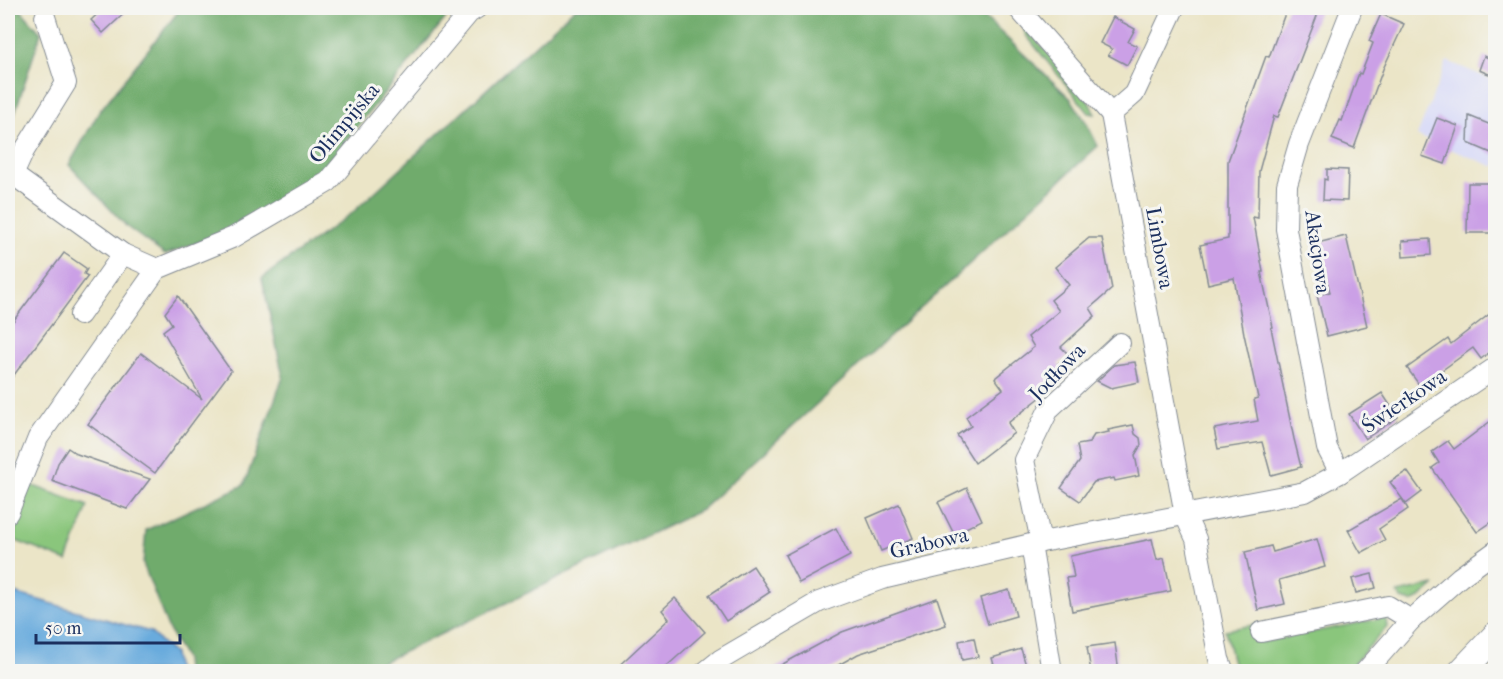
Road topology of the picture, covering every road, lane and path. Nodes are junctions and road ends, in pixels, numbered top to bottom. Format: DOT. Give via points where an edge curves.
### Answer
graph roads {
  1 [pos="477,8"];
  2 [pos="1018,8"];
  3 [pos="1174,8"];
  4 [pos="1352,8"];
  5 [pos="45,16"];
  6 [pos="1111,114"];
  7 [pos="11,172"];
  8 [pos="123,254"];
  9 [pos="158,269"];
  10 [pos="80,315"];
  11 [pos="1120,343"];
  12 [pos="1496,367"];
  13 [pos="1340,473"];
  14 [pos="8,513"];
  15 [pos="1185,514"];
  16 [pos="1036,543"];
  17 [pos="1496,551"];
  18 [pos="1411,620"];
  19 [pos="1261,632"];
  20 [pos="1496,634"];
  21 [pos="705,672"];
  22 [pos="1052,672"];
  23 [pos="1224,672"];
  24 [pos="1365,672"];
  25 [pos="1461,672"];
  1 -- 9 [label="street, Olimpijska" via="424,65 328,182 234,237"];
  2 -- 6 [label="street"];
  3 -- 6 [label="street" via="1134,93"];
  4 -- 13 [label="street, Akacjowa" via="1287,185 1286,229 1328,448"];
  5 -- 7 [label="street" via="66,83"];
  6 -- 15 [label="street, Limbowa"];
  7 -- 8 [label="street"];
  8 -- 9 [label="street"];
  8 -- 10 [label="street"];
  9 -- 14 [label="street" via="38,438"];
  11 -- 16 [label="street, Jodłowa" via="1049,409 1024,460"];
  12 -- 13 [label="street, Świerkowa"];
  13 -- 15 [label="street, Grabowa" via="1305,492"];
  15 -- 16 [label="street, Grabowa"];
  15 -- 23 [label="street" via="1196,539"];
  16 -- 21 [label="street, Grabowa" via="882,579 819,602"];
  16 -- 22 [label="street, Jodłowa"];
  17 -- 18 [label="street"];
  18 -- 19 [label="street" via="1388,606"];
  18 -- 24 [label="street"];
  20 -- 25 [label="main road"];
}
